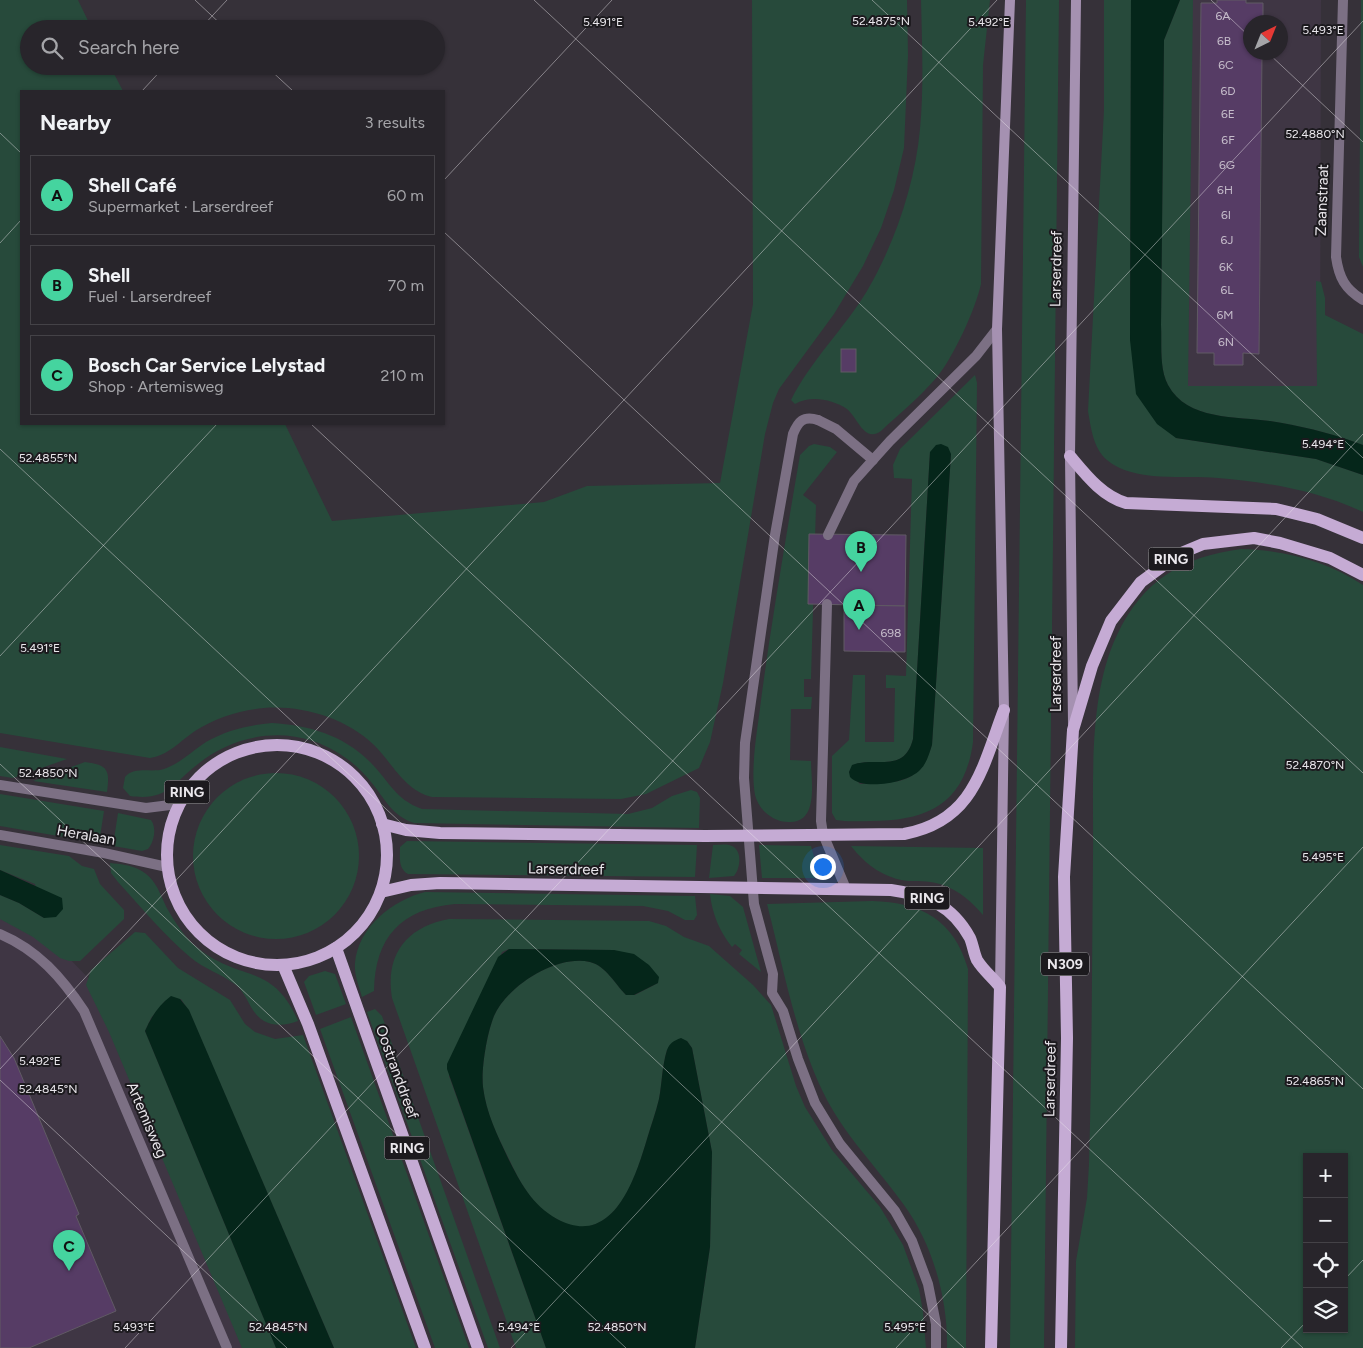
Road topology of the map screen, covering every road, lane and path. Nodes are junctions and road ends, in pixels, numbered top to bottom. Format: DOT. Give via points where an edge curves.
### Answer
graph roads {
  1 [pos="1010,0"];
  2 [pos="1076,0"];
  3 [pos="1343,0"];
  4 [pos="1363,300"];
  5 [pos="997,330"];
  6 [pos="1070,456"];
  7 [pos="873,460"];
  8 [pos="828,535"];
  9 [pos="1363,538"];
  10 [pos="1363,575"];
  11 [pos="827,604"];
  12 [pos="1004,710"];
  13 [pos="1073,730"];
  14 [pos="0,785"];
  15 [pos="181,800"];
  16 [pos="382,824"];
  17 [pos="823,834"];
  18 [pos="0,835"];
  19 [pos="748,836"];
  20 [pos="167,867"];
  21 [pos="752,888"];
  22 [pos="846,889"];
  23 [pos="381,892"];
  24 [pos="0,934"];
  25 [pos="336,948"];
  26 [pos="283,965"];
  27 [pos="1000,987"];
  28 [pos="227,1348"];
  29 [pos="424,1348"];
  30 [pos="478,1348"];
  31 [pos="936,1348"];
  32 [pos="991,1348"];
  33 [pos="1061,1348"];
  1 -- 5 [label="main road"];
  2 -- 6 [label="main road, Larserdreef"];
  3 -- 4 [label="street, Zaanstraat" via="1336,257 1340,280"];
  5 -- 7 [label="street" via="976,356"];
  5 -- 12 [label="main road"];
  6 -- 9 [label="main road" via="1115,500 1276,509 1317,519"];
  6 -- 13 [label="main road, Larserdreef"];
  7 -- 8 [label="street" via="854,481"];
  7 -- 19 [label="street" via="836,429 818,420 805,418 796,425 775,535 745,743"];
  10 -- 13 [label="main road, RING" via="1306,549 1254,538 1203,544 1179,554 1141,582 1111,621 1092,666"];
  11 -- 17 [label="street" via="821,803"];
  12 -- 17 [label="main road" via="974,787 950,816 936,825 904,834"];
  12 -- 27 [label="main road"];
  13 -- 33 [label="main road, Larserdreef / N309" via="1064,878 1067,1038"];
  14 -- 15 [label="street" via="146,808"];
  15 -- 16 [label="main road, RING" via="213,765 236,752 279,744 300,747 332,760 352,775 368,793"];
  15 -- 20 [label="main road, RING" via="171,822"];
  16 -- 19 [label="main road" via="440,833"];
  16 -- 23 [label="main road, RING" via="387,860"];
  17 -- 19 [label="main road"];
  17 -- 22 [label="street"];
  18 -- 20 [label="street, Heralaan" via="104,852"];
  19 -- 21 [label="street"];
  20 -- 26 [label="main road, RING" via="176,897 187,919 201,936 243,960"];
  21 -- 22 [label="main road, Larserdreef / RING"];
  21 -- 23 [label="main road, Larserdreef / RING" via="440,883"];
  21 -- 31 [label="street" via="772,974 772,993 783,1012 806,1082 840,1144 896,1211 912,1241 928,1284 936,1324"];
  22 -- 27 [label="main road, RING" via="909,892 936,902 965,929 976,959"];
  23 -- 25 [label="main road, RING" via="356,932"];
  24 -- 28 [label="street, Artemisweg" via="39,957 66,983 84,1011"];
  25 -- 26 [label="main road, RING" via="310,960"];
  25 -- 30 [label="main road, Oostranddreef / RING"];
  26 -- 29 [label="main road" via="308,1024"];
  27 -- 32 [label="main road"];
}
